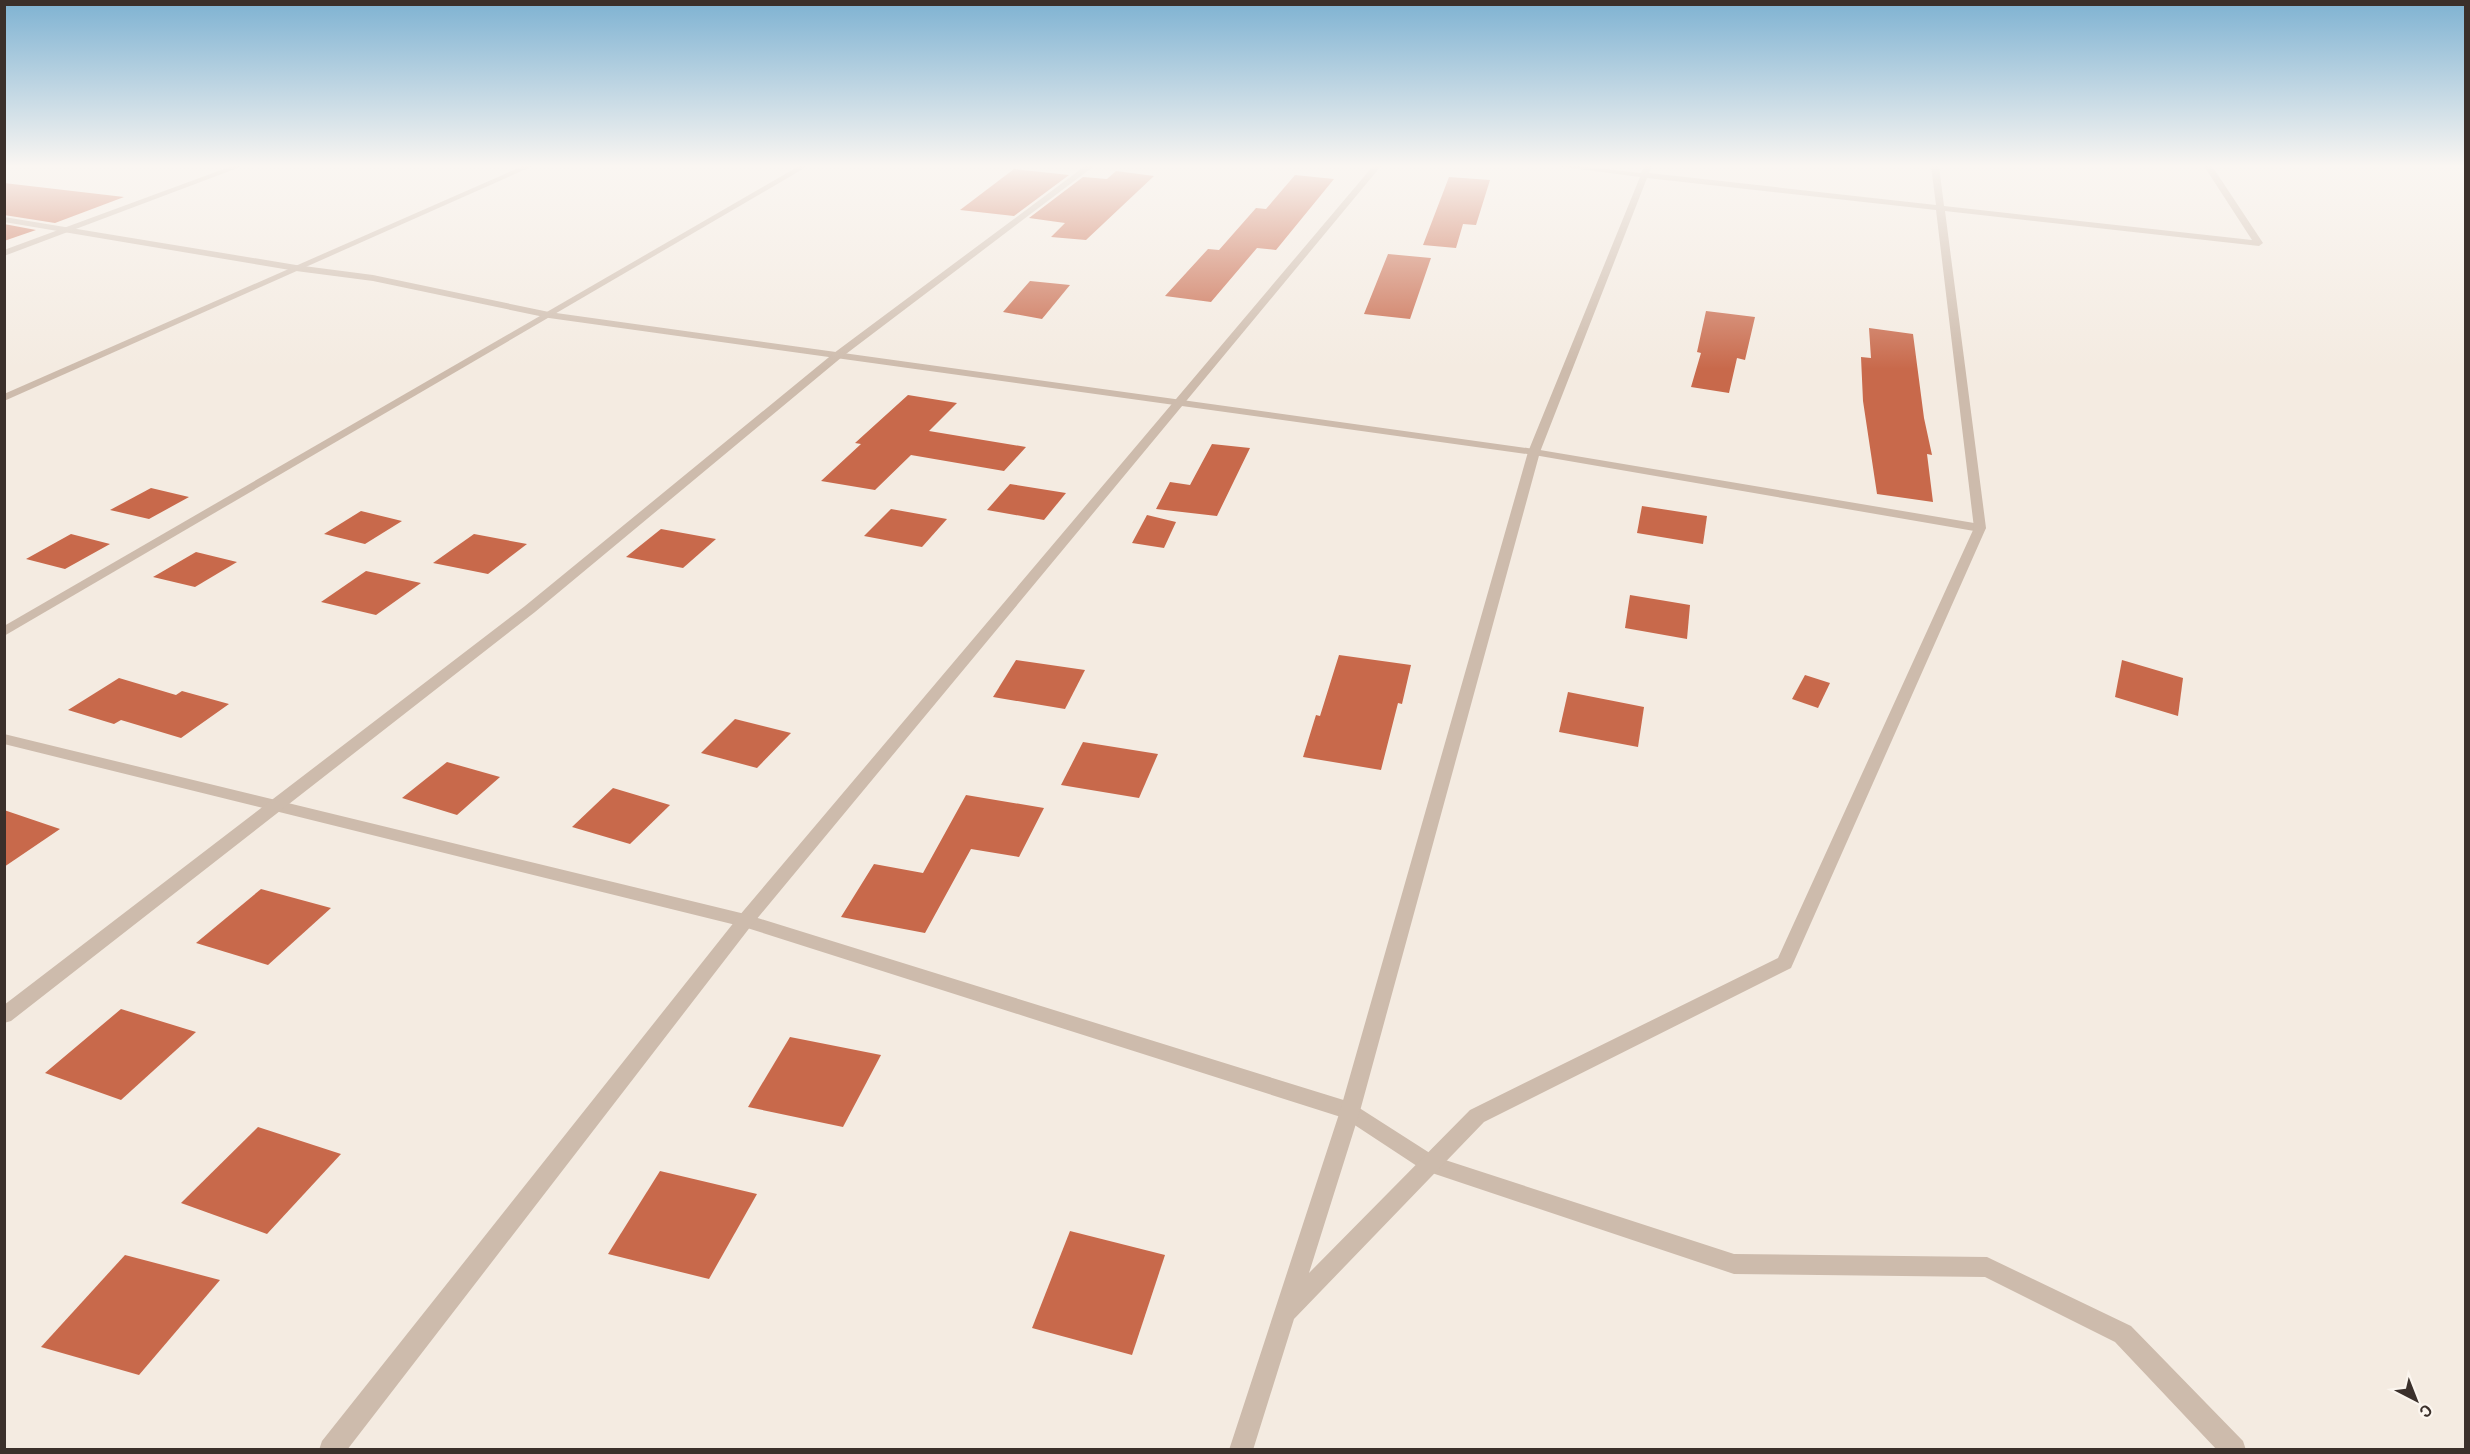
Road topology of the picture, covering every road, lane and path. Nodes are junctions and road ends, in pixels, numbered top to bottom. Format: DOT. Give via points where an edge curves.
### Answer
graph roads {
  1 [pos="58,234"];
  2 [pos="91,234"];
  3 [pos="374,234"];
  4 [pos="688,234"];
  5 [pos="1000,234"];
  6 [pos="1320,234"];
  7 [pos="1621,234"];
  8 [pos="1943,234"];
  9 [pos="2178,234"];
  10 [pos="2253,234"];
  11 [pos="4,254"];
  12 [pos="296,268"];
  13 [pos="549,315"];
  14 [pos="838,355"];
  15 [pos="4,398"];
  16 [pos="1179,403"];
  17 [pos="1534,452"];
  18 [pos="1980,528"];
  19 [pos="4,632"];
  20 [pos="4,739"];
  21 [pos="274,807"];
  22 [pos="745,921"];
  23 [pos="4,1016"];
  24 [pos="1350,1111"];
  25 [pos="1430,1164"];
  26 [pos="1286,1312"];
  27 [pos="331,1449"];
  28 [pos="1241,1449"];
  29 [pos="2234,1449"];
  1 -- 11 [label="street"];
  2 -- 12 [label="street"];
  3 -- 12 [label="street"];
  4 -- 13 [label="street"];
  5 -- 14 [label="street"];
  6 -- 16 [label="street"];
  7 -- 17 [label="street"];
  8 -- 18 [label="street"];
  9 -- 10 [label="street" via="2259,243"];
  12 -- 13 [label="street" via="373,278"];
  12 -- 15 [label="street"];
  13 -- 14 [label="street"];
  13 -- 19 [label="street"];
  14 -- 16 [label="street"];
  14 -- 21 [label="street" via="530,609"];
  16 -- 17 [label="street"];
  16 -- 22 [label="street"];
  17 -- 18 [label="street"];
  17 -- 24 [label="street"];
  18 -- 25 [label="street" via="1785,963 1477,1116"];
  20 -- 21 [label="street"];
  21 -- 22 [label="street"];
  21 -- 23 [label="street"];
  22 -- 24 [label="street"];
  22 -- 27 [label="street"];
  24 -- 25 [label="street"];
  24 -- 26 [label="street"];
  25 -- 26 [label="street"];
  25 -- 29 [label="street" via="1734,1264 1987,1267 2123,1334"];
  26 -- 28 [label="street"];
}
